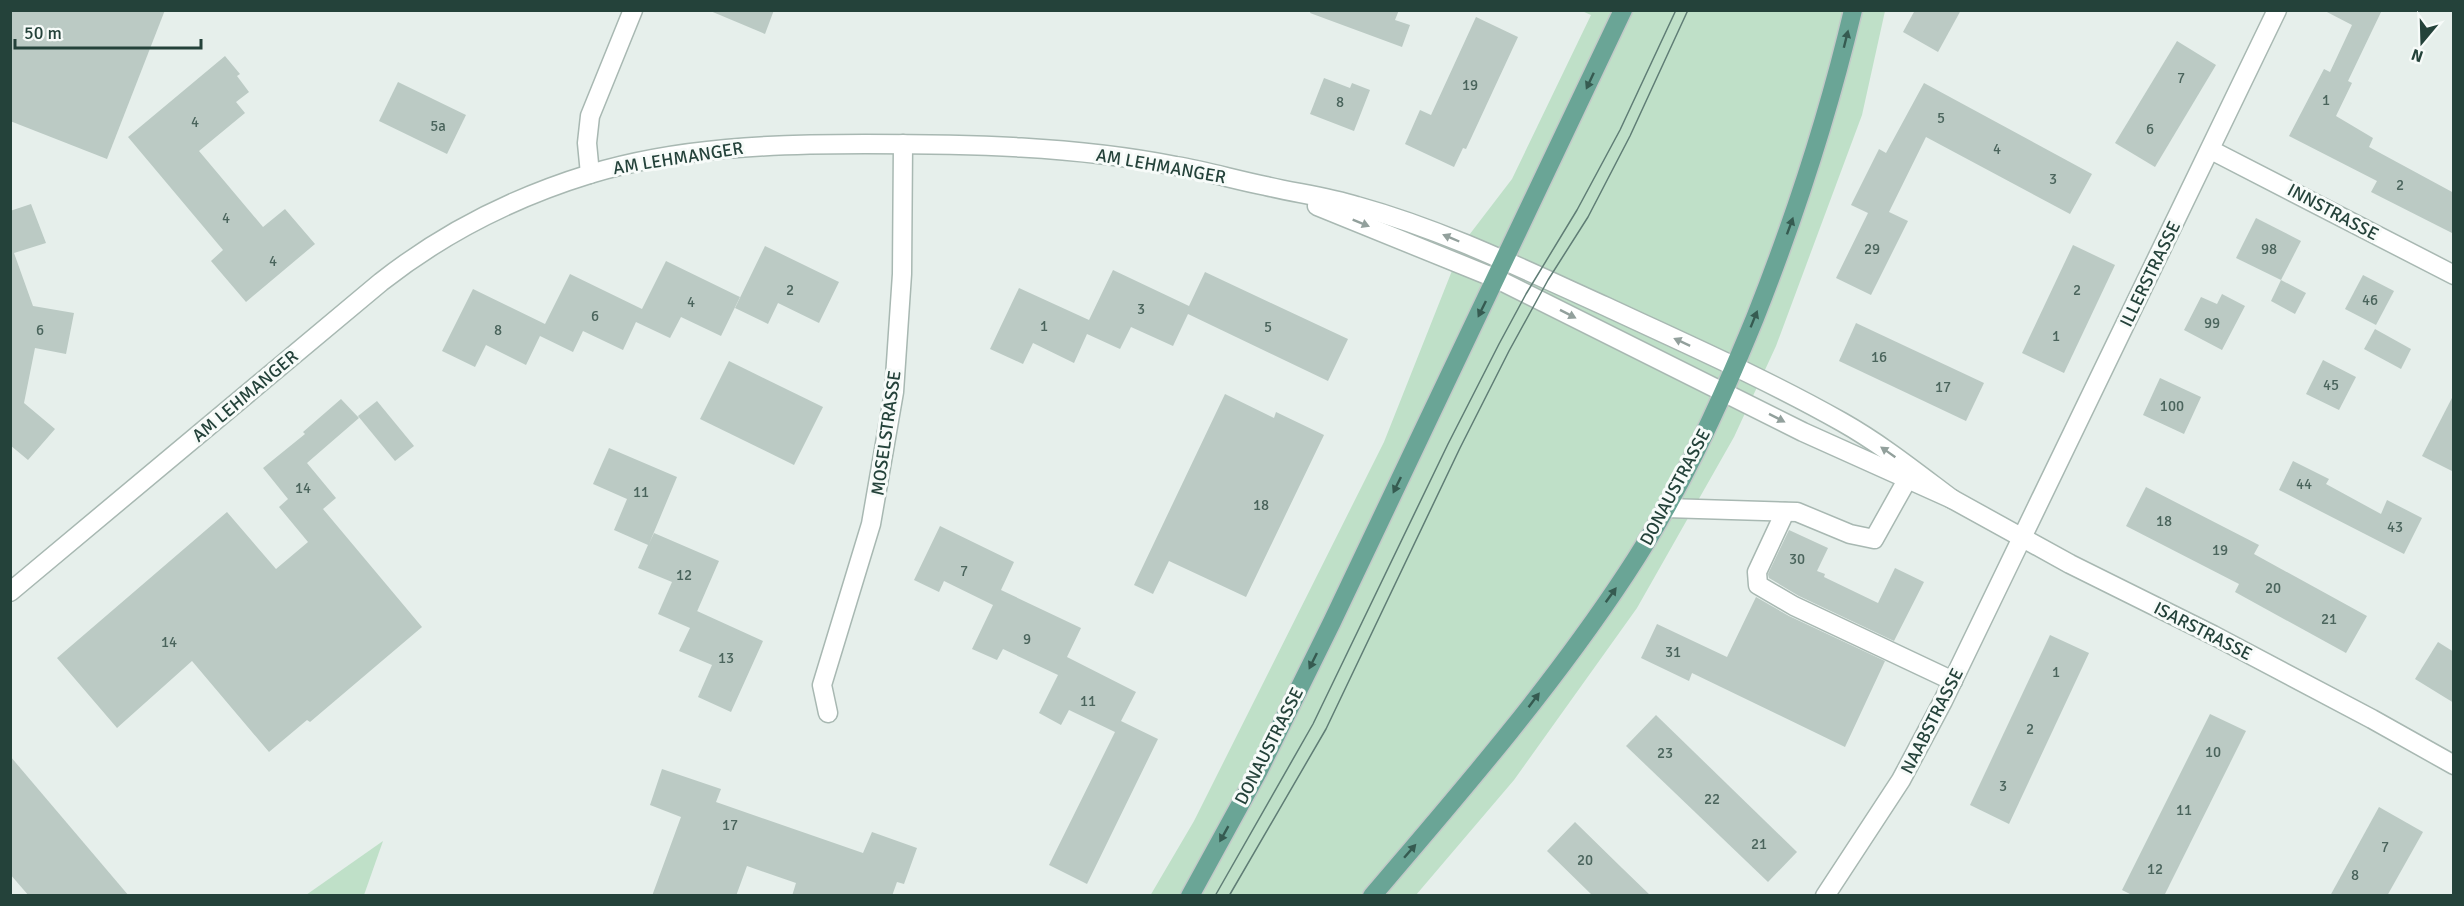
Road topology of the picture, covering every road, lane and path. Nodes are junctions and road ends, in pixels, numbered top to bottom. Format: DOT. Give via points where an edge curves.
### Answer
graph roads {
  1 [pos="633,10"];
  2 [pos="1623,10"];
  3 [pos="1853,10"];
  4 [pos="2277,10"];
  5 [pos="903,144"];
  6 [pos="2211,150"];
  7 [pos="590,174"];
  8 [pos="1267,187"];
  9 [pos="1505,260"];
  10 [pos="2454,275"];
  11 [pos="1497,279"];
  12 [pos="1735,367"];
  13 [pos="1724,392"];
  14 [pos="1907,480"];
  15 [pos="1952,499"];
  16 [pos="1666,507"];
  17 [pos="1785,512"];
  18 [pos="2022,537"];
  19 [pos="10,592"];
  20 [pos="1953,681"];
  21 [pos="828,713"];
  22 [pos="2454,765"];
  23 [pos="1190,896"];
  24 [pos="1372,896"];
  25 [pos="1825,896"];
  1 -- 7 [label="street" via="590,116"];
  2 -- 9 [label="main road, DONAUSTRASSE, one-way"];
  12 -- 3 [label="main road, DONAUSTRASSE, one-way" via="1800,197"];
  4 -- 6 [label="street, ILLERSTRASSE"];
  5 -- 7 [label="street, AM LEHMANGER" via="750,146 642,160"];
  5 -- 8 [label="street, AM LEHMANGER" via="1070,151 1175,165"];
  5 -- 21 [label="street, MOSELSTRASSE" via="902,274 894,392 871,524 822,685"];
  6 -- 10 [label="street, INNSTRASSE"];
  6 -- 18 [label="street, ILLERSTRASSE"];
  7 -- 19 [label="street, AM LEHMANGER" via="490,213 398,268"];
  9 -- 8 [label="street, AM LEHMANGER, one-way" via="1432,230 1355,205"];
  8 -- 11 [label="street, AM LEHMANGER, one-way"];
  9 -- 11 [label="main road, DONAUSTRASSE"];
  12 -- 9 [label="street, AM LEHMANGER, one-way"];
  11 -- 13 [label="street, AM LEHMANGER, one-way"];
  11 -- 23 [label="main road, DONAUSTRASSE, one-way" via="1263,761"];
  12 -- 13 [label="main road, DONAUSTRASSE"];
  15 -- 12 [label="street, ISARSTRASSE, one-way" via="1844,423"];
  13 -- 14 [label="street, ISARSTRASSE, one-way"];
  13 -- 16 [label="main road, DONAUSTRASSE"];
  14 -- 15 [label="street, ISARSTRASSE"];
  14 -- 17 [label="street" via="1874,539 1850,534 1797,512"];
  15 -- 18 [label="street, ISARSTRASSE"];
  16 -- 17 [label="street"];
  24 -- 16 [label="main road, DONAUSTRASSE, one-way" via="1489,760 1626,574"];
  17 -- 20 [label="street" via="1757,572 1758,585"];
  18 -- 20 [label="street, NAABSTRASSE"];
  18 -- 22 [label="street, ISARSTRASSE"];
  20 -- 25 [label="street, NAABSTRASSE" via="1901,780"];
}
